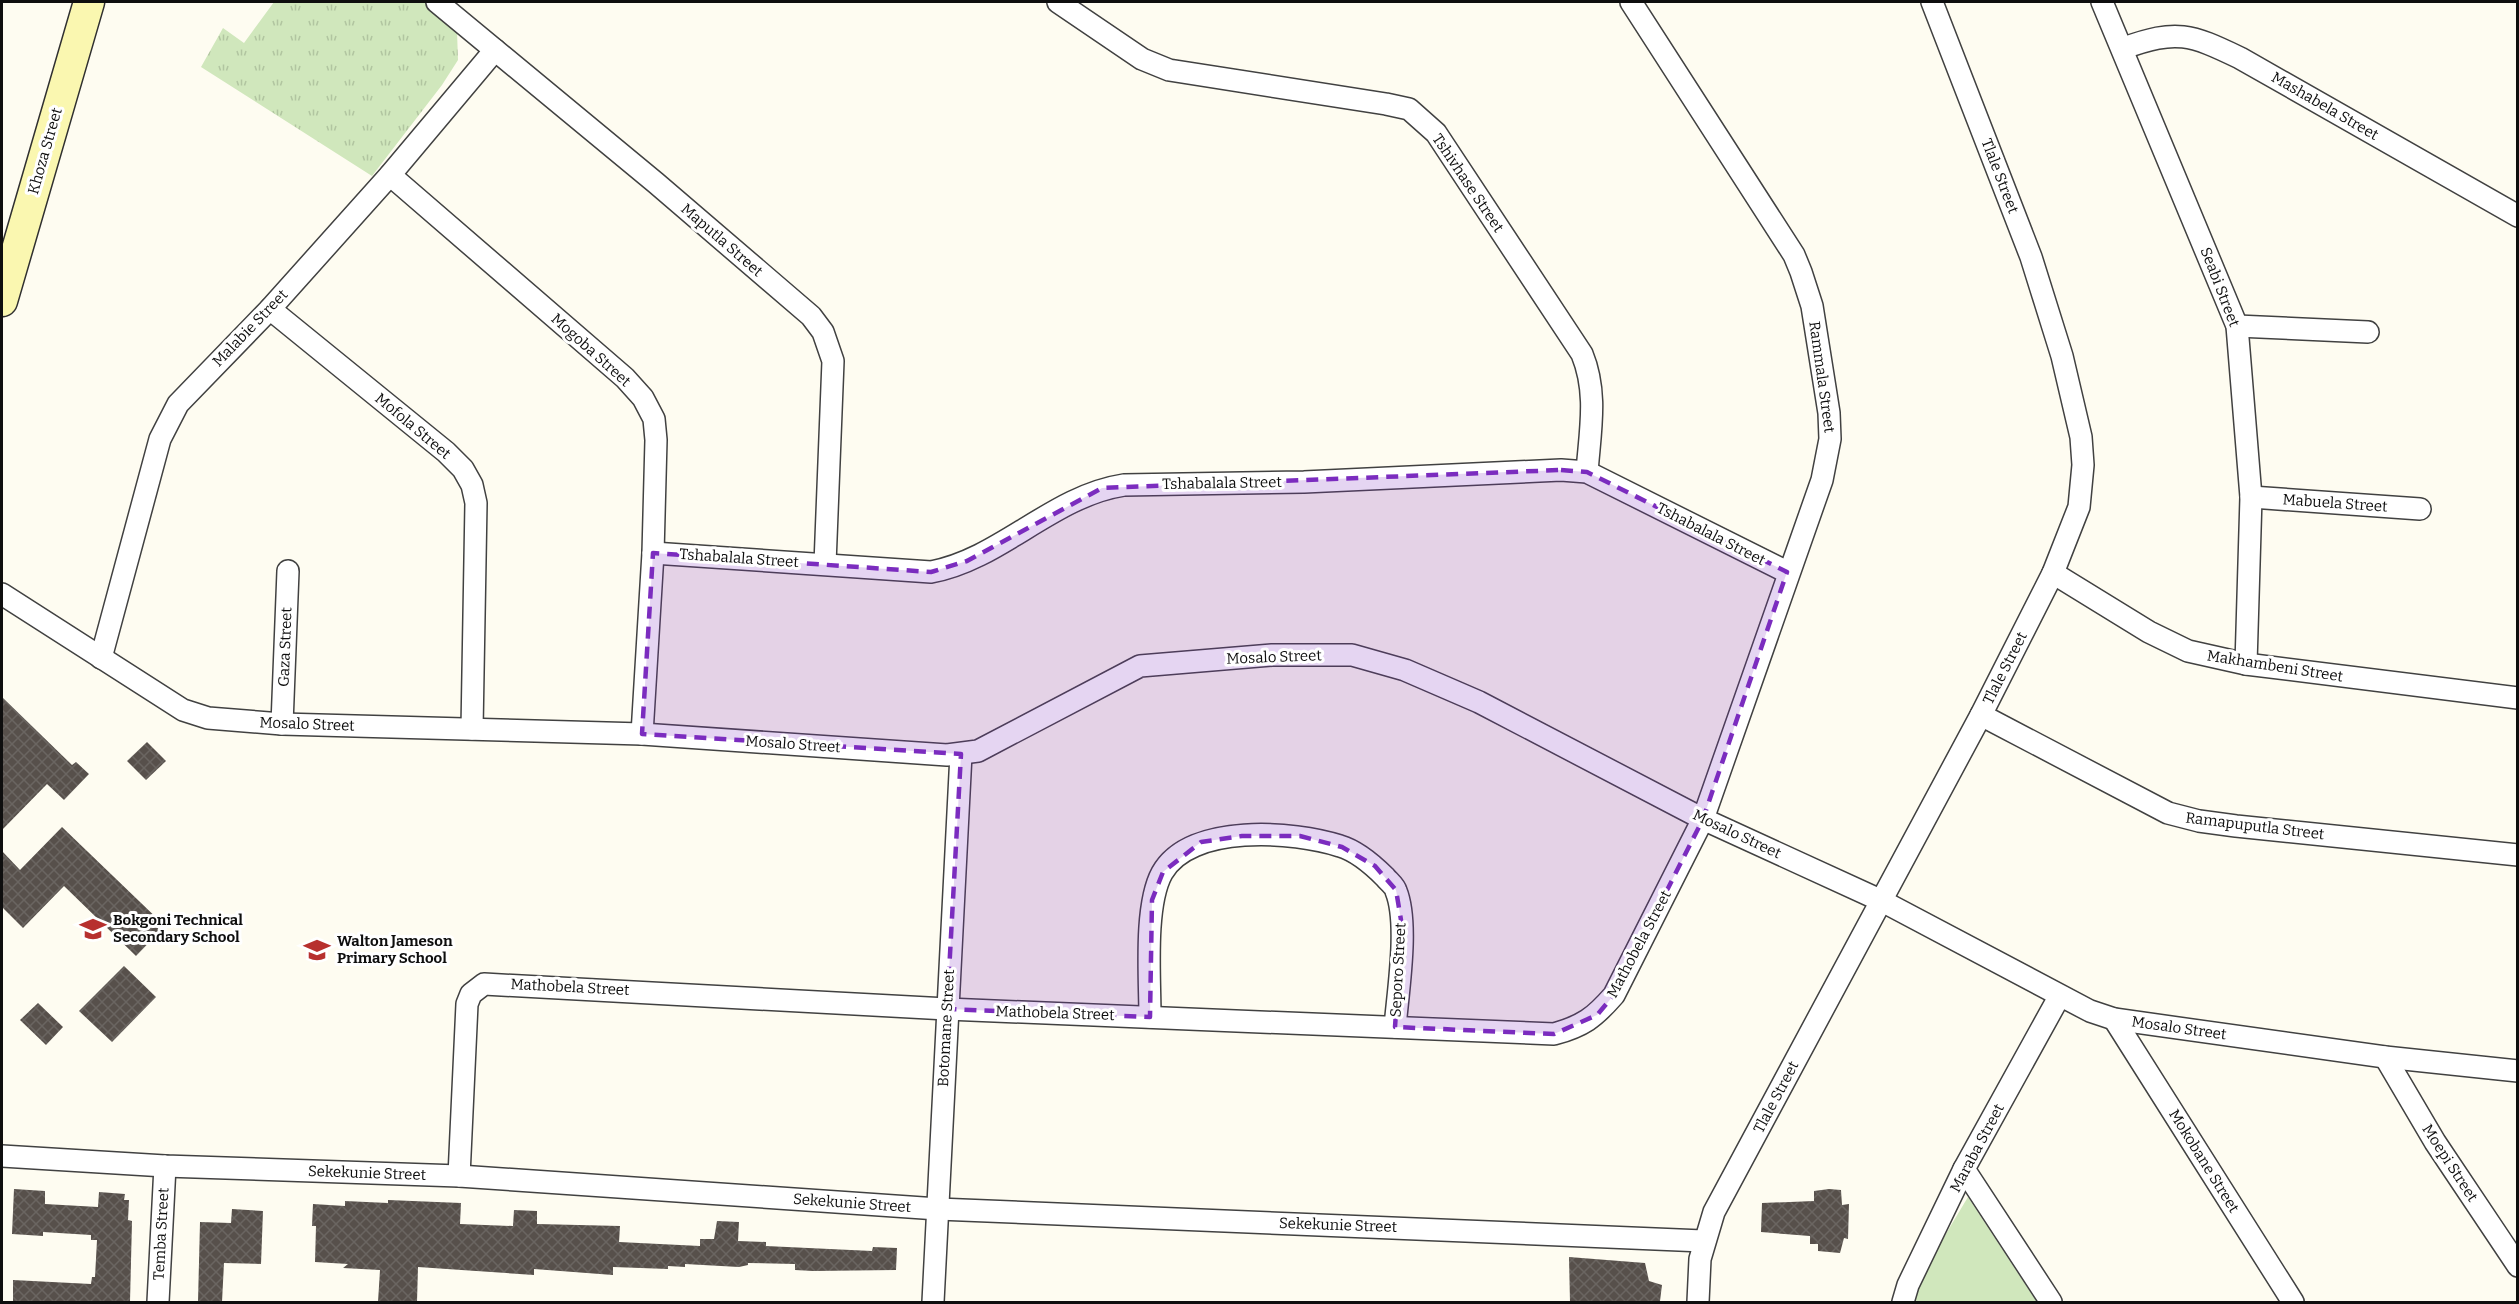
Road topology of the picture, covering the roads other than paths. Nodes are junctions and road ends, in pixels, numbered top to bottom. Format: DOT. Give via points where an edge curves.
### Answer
graph roads {
  1 [pos="89,2"];
  2 [pos="437,2"];
  3 [pos="1058,2"];
  4 [pos="1631,2"];
  5 [pos="1932,2"];
  6 [pos="2102,2"];
  7 [pos="2124,48"];
  8 [pos="495,50"];
  9 [pos="390,175"];
  10 [pos="2517,216"];
  11 [pos="2,298"];
  12 [pos="270,309"];
  13 [pos="2236,326"];
  14 [pos="2368,332"];
  15 [pos="1587,472"];
  16 [pos="2251,498"];
  17 [pos="2420,509"];
  18 [pos="653,553"];
  19 [pos="825,564"];
  20 [pos="288,571"];
  21 [pos="1787,572"];
  22 [pos="2054,573"];
  23 [pos="2,594"];
  24 [pos="101,658"];
  25 [pos="2246,664"];
  26 [pos="2517,698"];
  27 [pos="1981,715"];
  28 [pos="282,724"];
  29 [pos="472,729"];
  30 [pos="642,734"];
  31 [pos="961,754"];
  32 [pos="1703,819"];
  33 [pos="2517,855"];
  34 [pos="1882,901"];
  35 [pos="2059,997"];
  36 [pos="947,1009"];
  37 [pos="1150,1017"];
  38 [pos="2114,1019"];
  39 [pos="1395,1027"];
  40 [pos="2385,1057"];
  41 [pos="2517,1071"];
  42 [pos="2,1156"];
  43 [pos="165,1166"];
  44 [pos="1964,1169"];
  45 [pos="459,1176"];
  46 [pos="938,1209"];
  47 [pos="1703,1240"];
  48 [pos="2517,1266"];
  49 [pos="158,1302"];
  50 [pos="933,1302"];
  51 [pos="1698,1302"];
  52 [pos="1903,1302"];
  53 [pos="2051,1302"];
  54 [pos="2293,1302"];
  1 -- 11 [label="street, Khoza Street"];
  2 -- 8 [label="street, Maputla Street"];
  3 -- 15 [label="street, Tshivhase Street" via="1142,58 1169,70 1386,104 1408,109 1423,119 1449,152 1582,354 1593,395"];
  4 -- 21 [label="street, Rammala Street" via="1794,255 1808,289 1830,439 1821,480"];
  5 -- 22 [label="street, Tlale Street" via="2031,257 2062,356 2081,437 2079,507"];
  6 -- 7 [label="street, Seabi Street"];
  7 -- 10 [label="street, Mashabela Street" via="2156,36 2185,35 2210,43"];
  7 -- 13 [label="street, Seabi Street"];
  8 -- 9 [label="street, Malabie Street"];
  8 -- 19 [label="street, Maputla Street" via="811,316 823,332 832,362"];
  9 -- 12 [label="street, Malabie Street"];
  9 -- 18 [label="street, Mogoba Street" via="625,378 643,398 654,419 656,440"];
  12 -- 24 [label="street, Malabie Street" via="193,387 166,423"];
  12 -- 29 [label="street, Mofola Street" via="446,452 472,485 478,525"];
  13 -- 14 [label="street"];
  13 -- 16 [label="street, Seabi Street"];
  15 -- 19 [label="street, Tshabalala Street" via="1525,470 1304,482 1124,485 1102,488 1082,497 947,569 915,573"];
  15 -- 21 [label="street, Tshabalala Street"];
  16 -- 17 [label="street, Mabuela Street"];
  16 -- 25 [label="street, Seabi Street"];
  18 -- 19 [label="street, Tshabalala Street"];
  18 -- 30 [label="street, Mogoba Street"];
  20 -- 28 [label="street, Gaza Street"];
  21 -- 32 [label="street, Rammala Street"];
  22 -- 25 [label="street, Makhambeni Street" via="2149,632 2188,651"];
  22 -- 27 [label="street, Tlale Street"];
  23 -- 24 [label="street, Mosalo Street"];
  24 -- 28 [label="street, Mosalo Street" via="197,716"];
  25 -- 26 [label="street, Makhambeni Street"];
  27 -- 33 [label="street, Ramapuputla Street" via="2168,813 2236,826"];
  27 -- 34 [label="street, Tlale Street"];
  28 -- 29 [label="street, Mosalo Street"];
  29 -- 30 [label="street, Mosalo Street"];
  30 -- 31 [label="street, Mosalo Street"];
  31 -- 32 [label="street, Mosalo Street" via="978,751 1140,666 1272,655 1352,655 1405,670 1468,697"];
  31 -- 36 [label="street, Botomane Street"];
  32 -- 34 [label="street, Mosalo Street"];
  32 -- 39 [label="street, Mathobela Street" via="1614,995 1597,1015 1554,1034"];
  34 -- 35 [label="street, Mosalo Street"];
  34 -- 47 [label="street, Tlale Street" via="1714,1212"];
  35 -- 38 [label="street, Mosalo Street"];
  35 -- 44 [label="street, Maraba Street"];
  36 -- 37 [label="street, Mathobela Street"];
  36 -- 45 [label="street, Mathobela Street" via="484,984 466,1004"];
  36 -- 46 [label="street, Botomane Street"];
  37 -- 39 [label="street, Mathobela Street"];
  37 -- 39 [label="street, Seporo Street" via="1152,900 1163,872 1179,855 1201,842 1242,836 1300,836 1342,846 1375,866 1396,890 1402,926"];
  38 -- 40 [label="street, Mosalo Street"];
  38 -- 54 [label="street, Mokobane Street"];
  40 -- 41 [label="street, Mosalo Street"];
  40 -- 48 [label="street, Moepi Street" via="2435,1142"];
  42 -- 43 [label="street, Sekekunie Street"];
  43 -- 45 [label="street, Sekekunie Street"];
  43 -- 49 [label="street, Temba Street"];
  44 -- 52 [label="street, Maraba Street"];
  44 -- 53 [label="street"];
  45 -- 46 [label="street, Sekekunie Street"];
  46 -- 47 [label="street, Sekekunie Street"];
  46 -- 50 [label="street, Botomane Street"];
  47 -- 51 [label="street, Tlale Street"];
}
